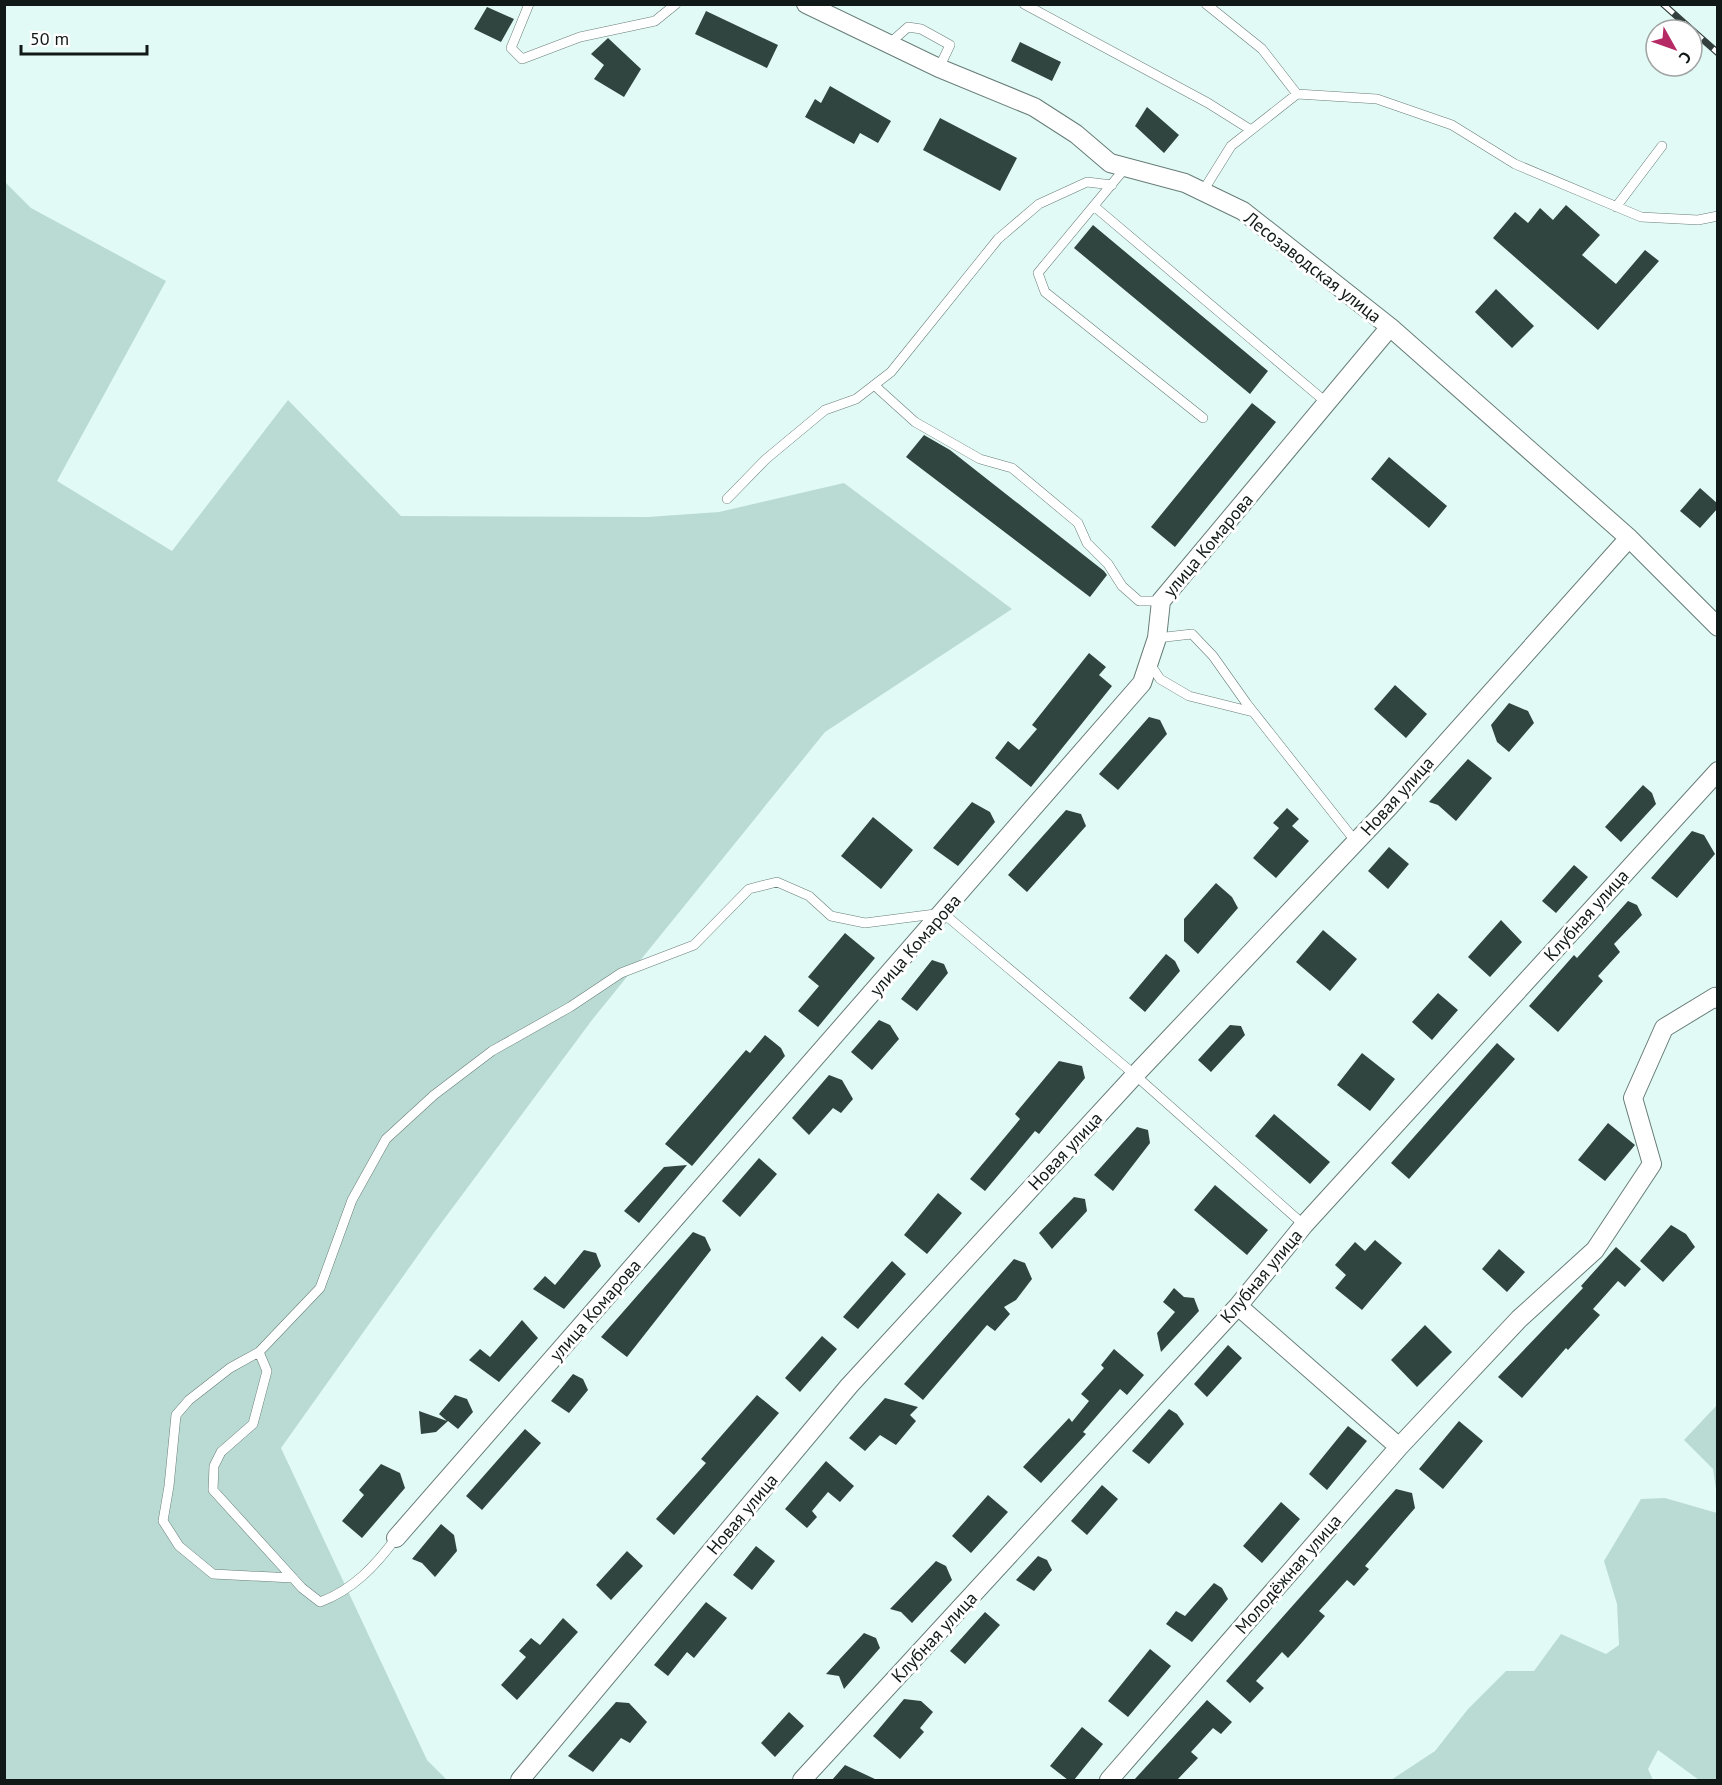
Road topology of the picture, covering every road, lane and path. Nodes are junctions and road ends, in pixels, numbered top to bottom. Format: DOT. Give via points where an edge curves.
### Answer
graph roads {
  1 [pos="529,4"];
  2 [pos="676,4"];
  3 [pos="806,4"];
  4 [pos="1024,4"];
  5 [pos="1206,4"];
  6 [pos="890,43"];
  7 [pos="939,68"];
  8 [pos="1297,94"];
  9 [pos="1251,130"];
  10 [pos="1662,146"];
  11 [pos="1126,167"];
  12 [pos="1113,184"];
  13 [pos="1203,191"];
  14 [pos="1095,207"];
  15 [pos="1616,207"];
  16 [pos="1718,216"];
  17 [pos="1390,327"];
  18 [pos="874,385"];
  19 [pos="1327,403"];
  20 [pos="1203,418"];
  21 [pos="727,499"];
  22 [pos="1629,538"];
  23 [pos="1161,601"];
  24 [pos="1718,627"];
  25 [pos="1157,638"];
  26 [pos="1150,664"];
  27 [pos="1253,712"];
  28 [pos="1718,771"];
  29 [pos="1356,842"];
  30 [pos="943,913"];
  31 [pos="1717,997"];
  32 [pos="1135,1075"];
  33 [pos="1304,1225"];
  34 [pos="1238,1306"];
  35 [pos="259,1352"];
  36 [pos="1399,1447"];
  37 [pos="396,1538"];
  38 [pos="293,1578"];
  39 [pos="520,1780"];
  40 [pos="802,1780"];
  41 [pos="1109,1780"];
  1 -- 2 [label="lane" via="511,48 522,59 580,37 655,21"];
  3 -- 6 [label="street, Лесозаводская улица"];
  4 -- 9 [label="lane"];
  5 -- 8 [label="lane" via="1262,49"];
  6 -- 7 [label="street, Лесозаводская улица"];
  6 -- 7 [label="lane" via="908,27 921,29 950,45"];
  7 -- 11 [label="street, Лесозаводская улица" via="1034,107 1076,134 1110,163"];
  8 -- 9 [label="lane"];
  8 -- 15 [label="lane" via="1377,99 1452,125 1515,164"];
  9 -- 13 [label="lane" via="1231,146"];
  10 -- 15 [label="lane"];
  11 -- 12 [label="lane"];
  11 -- 13 [label="street, Лесозаводская улица"];
  12 -- 14 [label="lane"];
  12 -- 18 [label="lane" via="1087,182 1039,204 998,239 891,372"];
  13 -- 17 [label="street, Лесозаводская улица" via="1243,211"];
  14 -- 19 [label="lane"];
  14 -- 20 [label="lane" via="1038,273 1045,292"];
  15 -- 16 [label="lane" via="1641,217 1698,220"];
  17 -- 19 [label="street, улица Комарова"];
  17 -- 22 [label="street, Лесозаводская улица"];
  18 -- 21 [label="lane" via="856,399 825,410 766,459"];
  18 -- 23 [label="lane" via="915,422 980,459 1012,468 1078,523 1087,543 1108,564 1122,586 1139,601"];
  19 -- 23 [label="street, улица Комарова"];
  22 -- 24 [label="street, Лесозаводская улица"];
  22 -- 29 [label="street, Новая улица"];
  23 -- 25 [label="street, улица Комарова"];
  25 -- 26 [label="street, улица Комарова"];
  25 -- 27 [label="lane" via="1192,634"];
  26 -- 27 [label="lane" via="1160,679 1188,696"];
  26 -- 30 [label="street, улица Комарова" via="1142,683"];
  27 -- 29 [label="lane"];
  28 -- 33 [label="street, Клубная улица"];
  29 -- 32 [label="street, Новая улица"];
  30 -- 32 [label="lane"];
  30 -- 35 [label="lane" via="865,923 831,916 809,896 777,882 749,889 694,945 621,973 492,1051 434,1095 386,1139 352,1200 320,1288"];
  30 -- 37 [label="street, улица Комарова"];
  31 -- 36 [label="street, Молодёжная улица" via="1665,1028 1633,1098 1652,1164 1594,1250 1519,1319"];
  32 -- 33 [label="lane"];
  32 -- 39 [label="street, Новая улица" via="849,1386"];
  33 -- 34 [label="street, Клубная улица"];
  34 -- 36 [label="street"];
  34 -- 40 [label="street, Клубная улица"];
  35 -- 38 [label="lane" via="267,1371 253,1424 221,1452 214,1466 213,1490"];
  35 -- 38 [label="lane" via="230,1368 176,1415 163,1521 179,1546 213,1574"];
  36 -- 41 [label="street, Молодёжная улица"];
  37 -- 38 [label="lane" via="378,1562 342,1594 320,1602"];
}
